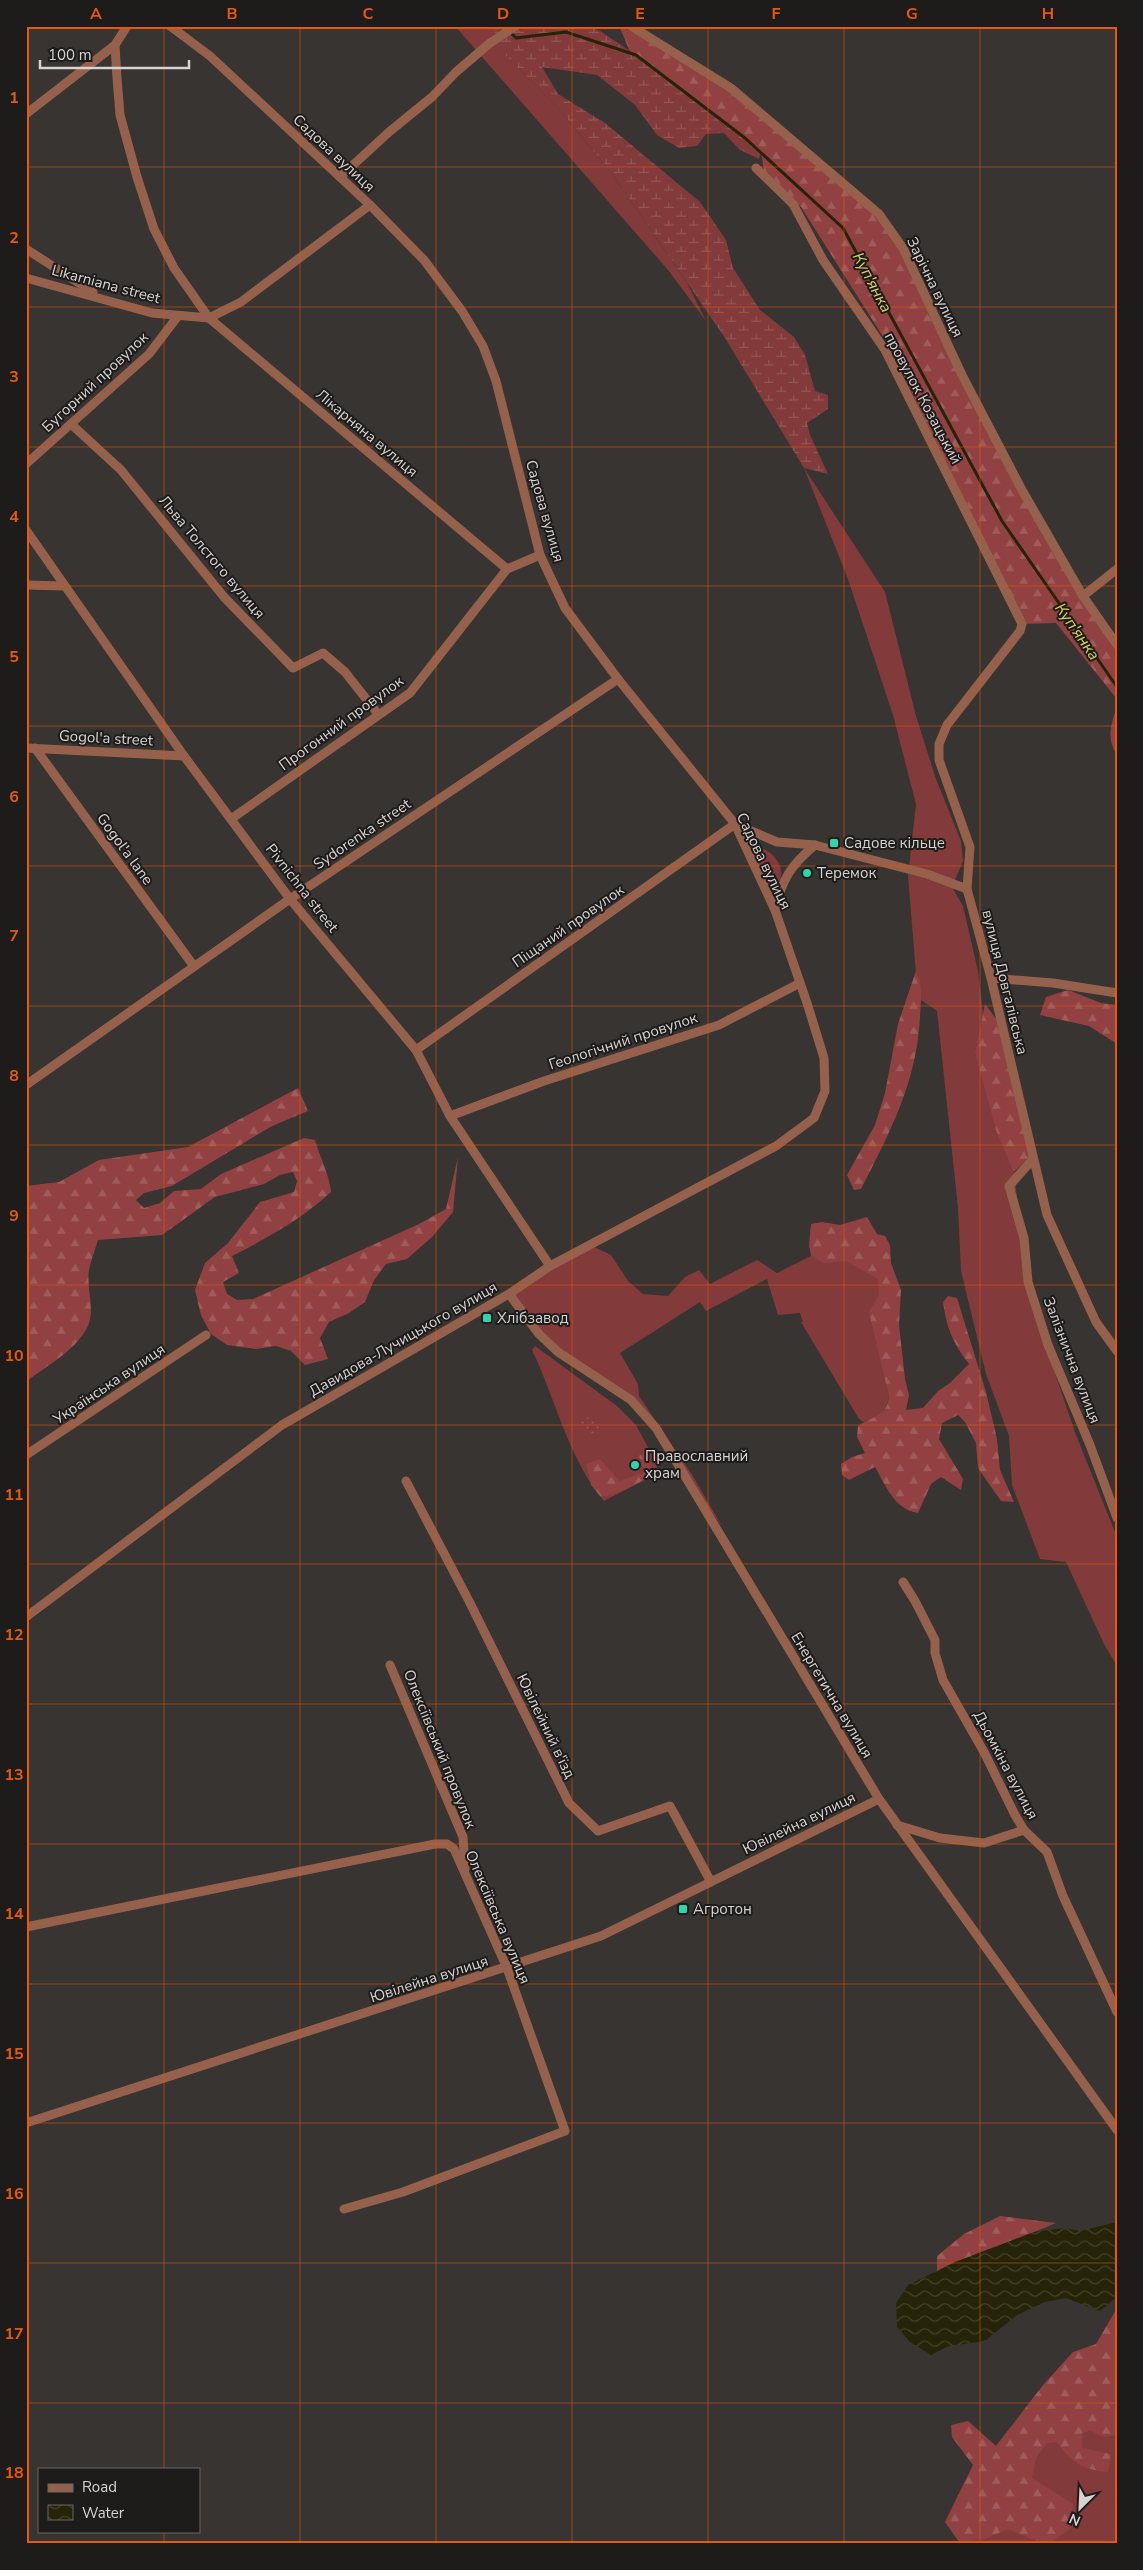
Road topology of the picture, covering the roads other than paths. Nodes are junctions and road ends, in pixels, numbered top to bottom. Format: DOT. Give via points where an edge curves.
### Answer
graph roads {
  1 [pos="127,26"];
  2 [pos="170,26"];
  3 [pos="631,26"];
  4 [pos="515,27"];
  5 [pos="114,45"];
  6 [pos="26,114"];
  7 [pos="756,168"];
  8 [pos="340,177"];
  9 [pos="370,205"];
  10 [pos="26,249"];
  11 [pos="26,278"];
  12 [pos="102,297"];
  13 [pos="178,316"];
  14 [pos="209,318"];
  15 [pos="71,424"];
  16 [pos="26,464"];
  17 [pos="26,530"];
  18 [pos="540,555"];
  19 [pos="507,569"];
  20 [pos="1117,569"];
  21 [pos="26,585"];
  22 [pos="63,586"];
  23 [pos="1083,596"];
  24 [pos="1020,632"];
  25 [pos="1117,645"];
  26 [pos="618,679"];
  27 [pos="378,714"];
  28 [pos="31,748"];
  29 [pos="184,756"];
  30 [pos="231,819"];
  31 [pos="735,824"];
  32 [pos="816,845"];
  33 [pos="967,889"];
  34 [pos="290,899"];
  35 [pos="775,910"];
  36 [pos="193,965"];
  37 [pos="991,978"];
  38 [pos="800,983"];
  39 [pos="1117,993"];
  40 [pos="416,1050"];
  41 [pos="26,1085"];
  42 [pos="450,1116"];
  43 [pos="814,1118"];
  44 [pos="1034,1159"];
  45 [pos="550,1266"];
  46 [pos="509,1294"];
  47 [pos="206,1335"];
  48 [pos="1117,1351"];
  49 [pos="26,1455"];
  50 [pos="406,1481"];
  51 [pos="1117,1518"];
  52 [pos="903,1582"];
  53 [pos="26,1617"];
  54 [pos="390,1665"];
  55 [pos="879,1800"];
  56 [pos="897,1825"];
  57 [pos="1024,1830"];
  58 [pos="465,1874"];
  59 [pos="711,1882"];
  60 [pos="26,1927"];
  61 [pos="507,1968"];
  62 [pos="1117,2012"];
  63 [pos="26,2123"];
  64 [pos="1117,2130"];
  65 [pos="344,2209"];
  1 -- 5 [label="street"];
  2 -- 8 [label="street, Садова вулиця" via="210,56"];
  3 -- 23 [label="street, Зарічна вулиця" via="731,88 879,214 903,248 966,383"];
  4 -- 8 [label="street" via="456,72"];
  5 -- 6 [label="street"];
  5 -- 14 [label="street, Лікарняна вулиця" via="120,115 154,229 174,268"];
  7 -- 24 [label="street, провулок Козацький" via="794,204 822,260 885,350 1015,608 1022,624"];
  8 -- 9 [label="street, Садова вулиця"];
  9 -- 14 [label="street" via="241,302"];
  9 -- 18 [label="street, Садова вулиця" via="424,260 483,346 496,381"];
  10 -- 12 [label="street"];
  11 -- 12 [label="street, Likarniana street"];
  12 -- 13 [label="street, Likarniana street"];
  13 -- 14 [label="street, Likarniana street"];
  13 -- 15 [label="street, Бугорний провулок" via="149,354"];
  14 -- 19 [label="street, Лікарняна вулиця"];
  15 -- 16 [label="street, Бугорний провулок"];
  15 -- 27 [label="street, Льва Толстого вулиця" via="121,470 224,597 293,668 323,653 346,672"];
  17 -- 22 [label="street, Pivnichna street"];
  18 -- 19 [label="street, Прогонний провулок"];
  18 -- 26 [label="street, Садова вулиця" via="565,608"];
  19 -- 27 [label="street, Прогонний провулок" via="410,693"];
  20 -- 23 [label="street"];
  21 -- 22 [label="street"];
  22 -- 29 [label="street, Pivnichna street"];
  23 -- 25 [label="street, Зарічна вулиця"];
  24 -- 33 [label="street, вулиця Довгалівська" via="947,725 939,744 938,760 970,847"];
  26 -- 31 [label="street, Садова вулиця"];
  26 -- 34 [label="street, Sydorenka street"];
  27 -- 30 [label="street, Прогонний провулок"];
  28 -- 29 [label="street, Gogol'a street"];
  28 -- 36 [label="street, Gogol'a lane"];
  29 -- 30 [label="street, Pivnichna street"];
  30 -- 34 [label="street, Pivnichna street"];
  31 -- 32 [label="street" via="777,842"];
  31 -- 35 [label="street, Садова вулиця"];
  31 -- 40 [label="street, Піщаний провулок"];
  32 -- 33 [label="street" via="927,874"];
  32 -- 35 [label="street" via="795,862 785,878"];
  33 -- 37 [label="street, вулиця Довгалівська"];
  34 -- 36 [label="street, Sydorenka street"];
  34 -- 40 [label="street, Pivnichna street"];
  35 -- 38 [label="street, Садова вулиця"];
  36 -- 41 [label="street, Sydorenka street"];
  37 -- 39 [label="street"];
  37 -- 44 [label="street, вулиця Довгалівська"];
  38 -- 42 [label="street, Геологічний провулок" via="719,1025 544,1081"];
  38 -- 43 [label="street, Садова вулиця" via="824,1058 825,1091"];
  40 -- 42 [label="street, Pivnichna street"];
  42 -- 45 [label="street, Pivnichna street"];
  43 -- 45 [label="street, Давидова-Лучицького вулиця" via="776,1146"];
  44 -- 48 [label="street, вулиця Довгалівська" via="1047,1215 1096,1322"];
  44 -- 51 [label="street, Залізнична вулиця" via="1009,1186 1024,1238 1028,1282 1048,1345"];
  45 -- 46 [label="street, Давидова-Лучицького вулиця"];
  46 -- 53 [label="street, Давидова-Лучицького вулиця" via="282,1425"];
  46 -- 55 [label="street, Енергетична вулиця" via="539,1334 558,1352 631,1400 656,1428"];
  47 -- 49 [label="street, Українська вулиця"];
  50 -- 59 [label="street, Ювілейний в'їзд" via="569,1803 598,1831 670,1806"];
  52 -- 57 [label="street, Дьомкіна вулиця" via="935,1640 935,1653 943,1680"];
  54 -- 58 [label="street, Олексіївський провулок" via="463,1837"];
  55 -- 56 [label="street, Енергетична вулиця"];
  55 -- 59 [label="street, Ювілейна вулиця"];
  56 -- 57 [label="street" via="940,1838 984,1843"];
  56 -- 64 [label="street, Енергетична вулиця"];
  57 -- 62 [label="street, Дьомкіна вулиця" via="1047,1852 1063,1896"];
  58 -- 60 [label="street, Олексіївська вулиця" via="454,1849 447,1844 435,1844"];
  58 -- 61 [label="street, Олексіївська вулиця"];
  59 -- 61 [label="street, Ювілейна вулиця" via="601,1936"];
  61 -- 63 [label="street, Ювілейна вулиця"];
  61 -- 65 [label="street, Олексіївська вулиця" via="564,2131 403,2192"];
}
